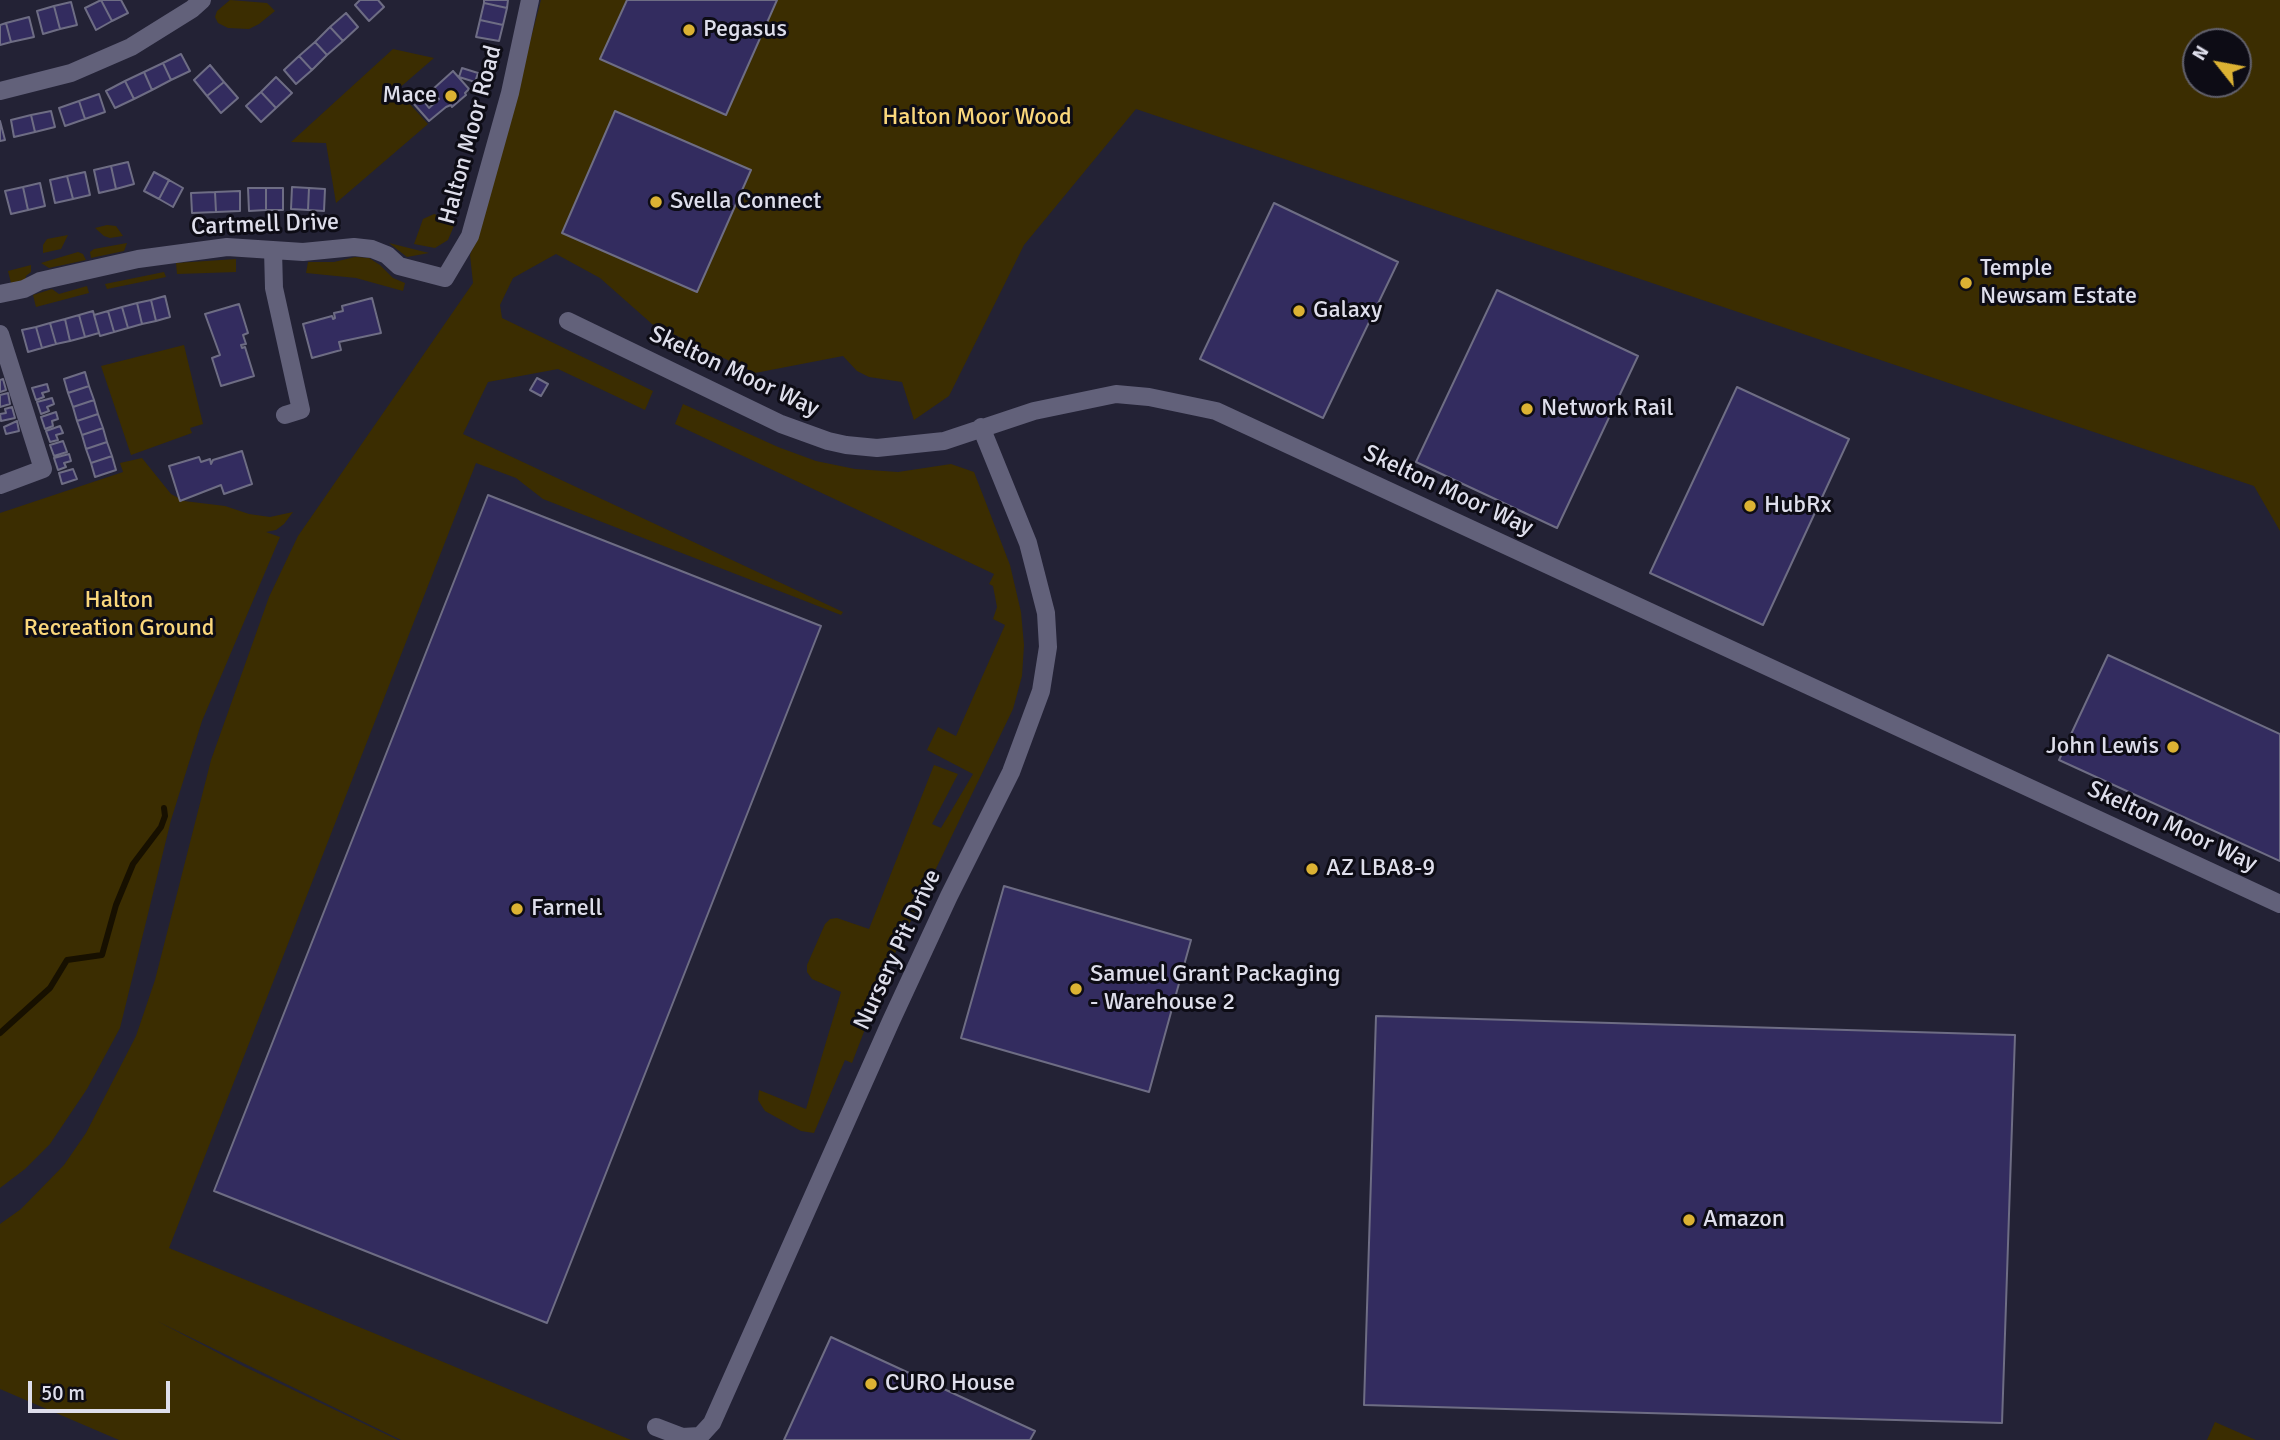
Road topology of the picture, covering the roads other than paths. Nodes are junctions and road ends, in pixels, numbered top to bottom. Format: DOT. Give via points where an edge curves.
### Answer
graph roads {
  1 [pos="202,0"];
  2 [pos="530,0"];
  3 [pos="0,91"];
  4 [pos="273,250"];
  5 [pos="445,278"];
  6 [pos="0,295"];
  7 [pos="568,321"];
  8 [pos="0,334"];
  9 [pos="285,415"];
  10 [pos="981,428"];
  11 [pos="0,485"];
  12 [pos="2280,904"];
  13 [pos="656,1427"];
  1 -- 3 [label="street" via="131,47 71,73"];
  2 -- 5 [label="street, Halton Moor Road" via="510,93 470,236"];
  4 -- 5 [label="street, Cartmell Drive" via="372,249 399,266"];
  4 -- 6 [label="street, Cartmell Drive" via="227,247 175,253 40,281"];
  4 -- 9 [label="street" via="274,288 301,410"];
  7 -- 10 [label="street, Skelton Moor Way" via="781,424 828,442 877,448 911,445 944,441"];
  8 -- 11 [label="street" via="43,469"];
  10 -- 12 [label="street, Skelton Moor Way" via="1034,411 1116,394 1216,411"];
  10 -- 13 [label="street, Nursery Pit Drive" via="1028,543 1046,613 1048,647 1041,691 1011,772 891,1021 712,1423 700,1436 682,1437"];
}
